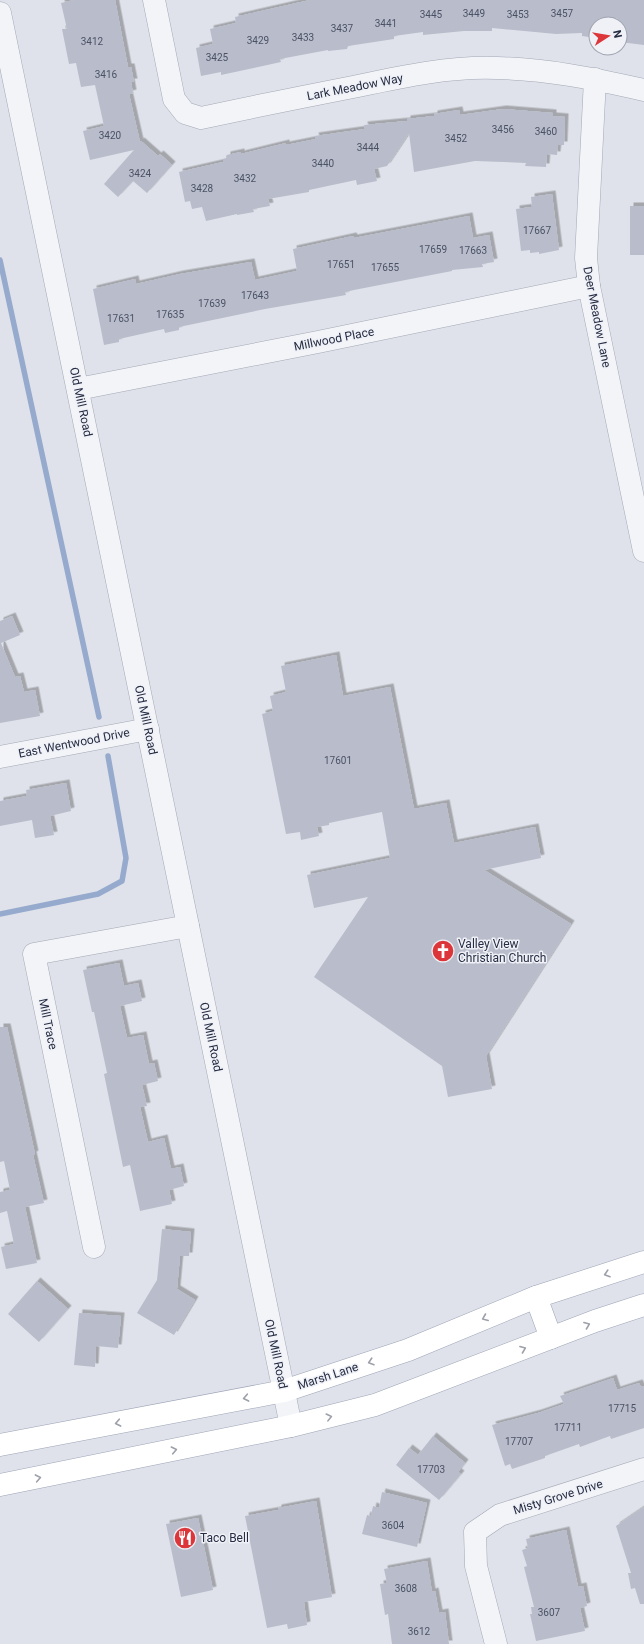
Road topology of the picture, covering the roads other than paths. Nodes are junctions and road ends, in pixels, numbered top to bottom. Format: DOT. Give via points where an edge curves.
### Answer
graph roads {
  1 [pos="154,0"];
  2 [pos="0,13"];
  3 [pos="595,79"];
  4 [pos="644,90"];
  5 [pos="589,286"];
  6 [pos="78,389"];
  7 [pos="644,551"];
  8 [pos="148,729"];
  9 [pos="0,757"];
  10 [pos="188,926"];
  11 [pos="94,1247"];
  12 [pos="644,1262"];
  13 [pos="536,1297"];
  14 [pos="644,1305"];
  15 [pos="550,1338"];
  16 [pos="284,1391"];
  17 [pos="291,1426"];
  18 [pos="0,1445"];
  19 [pos="644,1470"];
  20 [pos="0,1485"];
  21 [pos="496,1644"];
  1 -- 3 [label="street, Lark Meadow Way" via="174,99 185,113 201,118 448,70 541,70"];
  2 -- 6 [label="street, Old Mill Road"];
  3 -- 4 [label="street, Lark Meadow Way"];
  3 -- 5 [label="street, Deer Meadow Lane" via="586,258"];
  5 -- 6 [label="street, Millwood Place"];
  5 -- 7 [label="street, Deer Meadow Lane"];
  6 -- 8 [label="street, Old Mill Road"];
  8 -- 9 [label="street, East Wentwood Drive"];
  8 -- 10 [label="street, Old Mill Road"];
  10 -- 11 [label="street, Mill Trace" via="34,954"];
  10 -- 16 [label="street, Old Mill Road"];
  12 -- 13 [label="main road, Marsh Lane, one-way"];
  13 -- 15 [label="main road"];
  13 -- 16 [label="main road, Marsh Lane, one-way" via="408,1350"];
  15 -- 14 [label="main road, one-way"];
  17 -- 15 [label="main road, one-way" via="375,1405"];
  16 -- 17 [label="street, Old Mill Road"];
  16 -- 18 [label="main road, Marsh Lane, one-way"];
  20 -- 17 [label="main road, one-way"];
  19 -- 21 [label="street, Misty Grove Drive" via="500,1515 475,1532 476,1566"];
}
